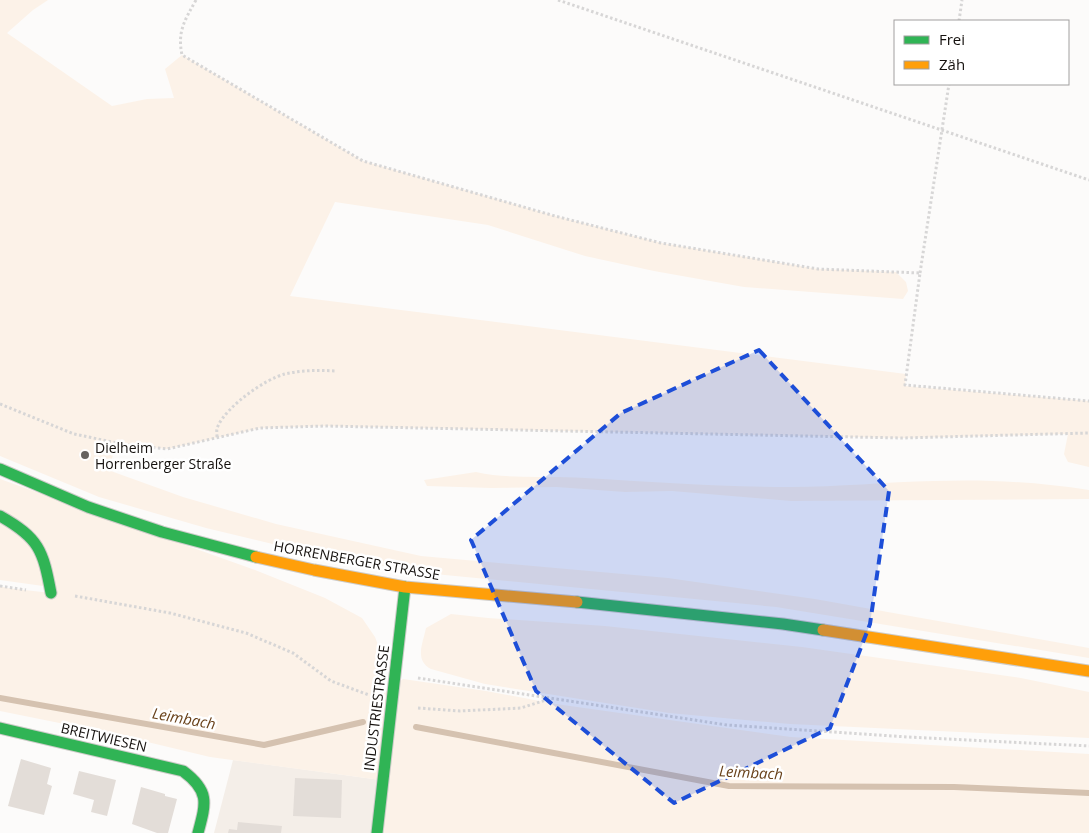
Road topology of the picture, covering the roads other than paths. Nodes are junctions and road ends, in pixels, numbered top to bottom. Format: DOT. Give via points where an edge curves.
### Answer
graph roads {
  1 [pos="0,469"];
  2 [pos="0,516"];
  3 [pos="405,587"];
  4 [pos="52,592"];
  5 [pos="1089,671"];
  6 [pos="0,728"];
  7 [pos="198,833"];
  8 [pos="377,833"];
  1 -- 3 [label="main road, HORRENBERGER STRASSE" via="88,507 162,532 304,568"];
  2 -- 4 [label="main road" via="36,544 45,563"];
  3 -- 5 [label="main road, HORRENBERGER STRASSE" via="783,624"];
  3 -- 8 [label="main road, INDUSTRIESTRASSE"];
  6 -- 7 [label="main road, BREITWIESEN" via="183,771 198,781 206,800"];
}
